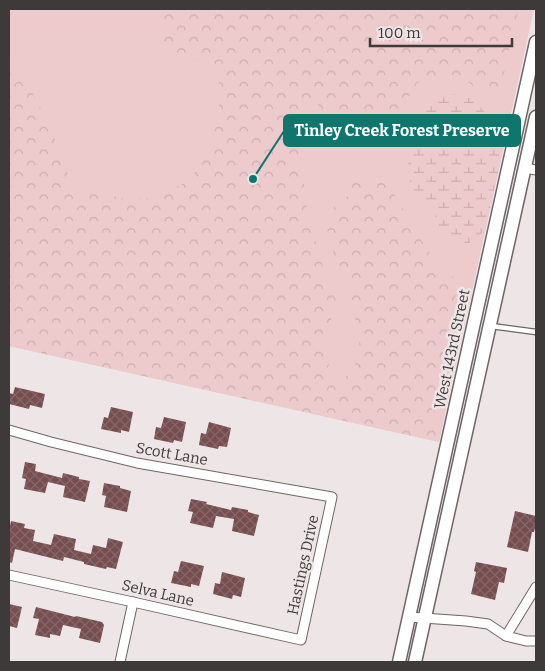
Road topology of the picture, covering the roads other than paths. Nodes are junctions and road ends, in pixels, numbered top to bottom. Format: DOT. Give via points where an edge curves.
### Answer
graph roads {
  1 [pos="536,42"];
  2 [pos="536,116"];
  3 [pos="531,169"];
  4 [pos="490,326"];
  5 [pos="536,332"];
  6 [pos="9,430"];
  7 [pos="332,497"];
  8 [pos="9,575"];
  9 [pos="536,587"];
  10 [pos="133,602"];
  11 [pos="409,617"];
  12 [pos="425,619"];
  13 [pos="506,636"];
  14 [pos="301,640"];
  15 [pos="536,641"];
  16 [pos="120,662"];
  17 [pos="399,662"];
  18 [pos="415,662"];
  1 -- 11 [label="main road, West 143rd Street"];
  2 -- 3 [label="main road, West 143rd Street"];
  3 -- 4 [label="main road, West 143rd Street"];
  4 -- 5 [label="lane"];
  4 -- 12 [label="main road, West 143rd Street"];
  6 -- 7 [label="street, Scott Lane" via="137,463"];
  7 -- 14 [label="street, Hastings Drive"];
  8 -- 10 [label="street, Selva Lane"];
  9 -- 13 [label="street"];
  10 -- 14 [label="street, Selva Lane"];
  10 -- 16 [label="street"];
  11 -- 12 [label="street"];
  11 -- 17 [label="main road, West 143rd Street"];
  12 -- 13 [label="street" via="488,624"];
  12 -- 18 [label="main road, West 143rd Street"];
  13 -- 15 [label="street" via="526,642"];
}
